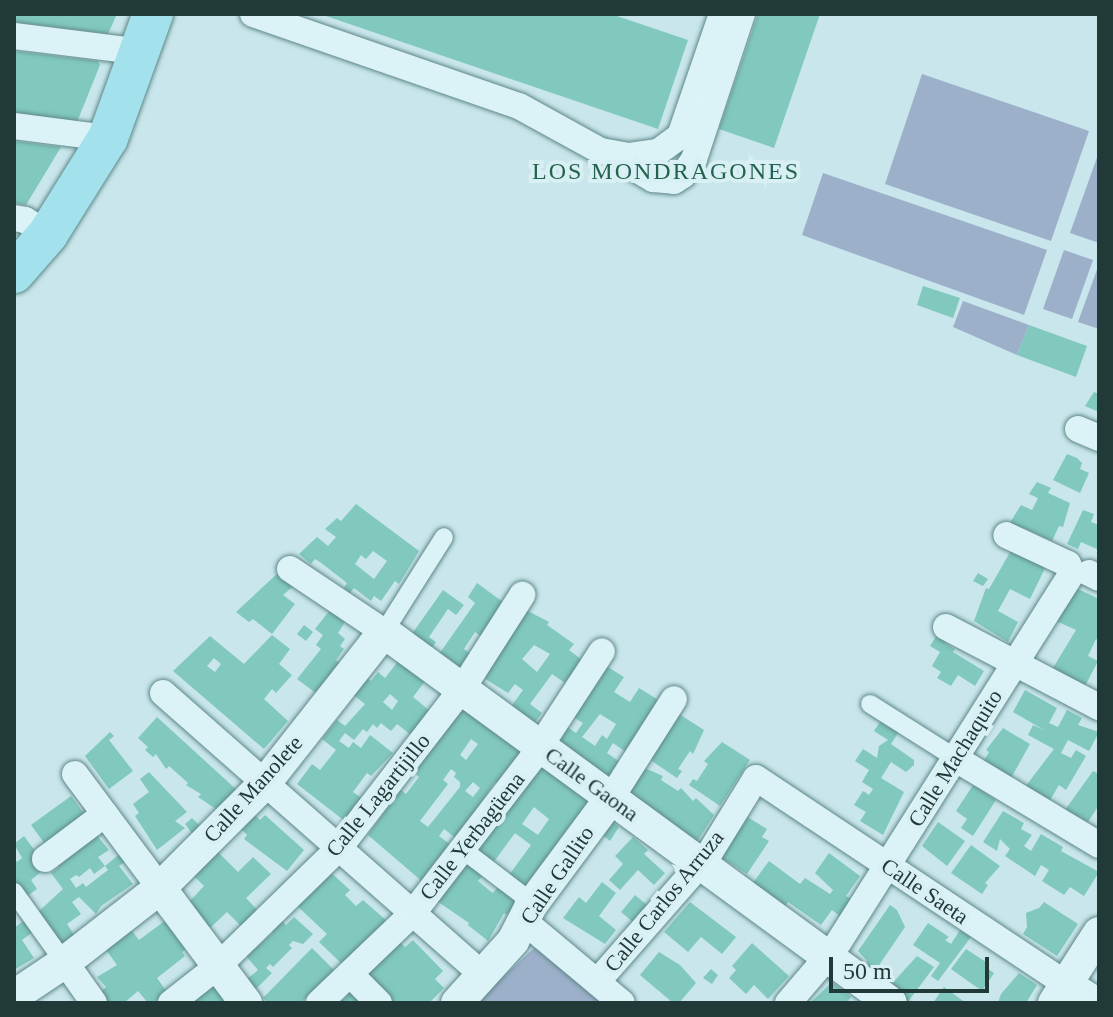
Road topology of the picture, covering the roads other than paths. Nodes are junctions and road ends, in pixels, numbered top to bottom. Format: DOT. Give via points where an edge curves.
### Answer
graph roads {
  1 [pos="153,14"];
  2 [pos="253,14"];
  3 [pos="722,14"];
  4 [pos="742,14"];
  5 [pos="14,36"];
  6 [pos="142,52"];
  7 [pos="14,126"];
  8 [pos="108,138"];
  9 [pos="666,148"];
  10 [pos="612,155"];
  11 [pos="683,175"];
  12 [pos="31,226"];
  13 [pos="14,273"];
  14 [pos="1006,535"];
  15 [pos="444,537"];
  16 [pos="290,569"];
  17 [pos="522,595"];
  18 [pos="946,627"];
  19 [pos="384,632"];
  20 [pos="602,651"];
  21 [pos="1014,663"];
  22 [pos="462,689"];
  23 [pos="163,693"];
  24 [pos="674,699"];
  25 [pos="870,704"];
  26 [pos="1099,707"];
  27 [pos="541,746"];
  28 [pos="956,759"];
  29 [pos="75,774"];
  30 [pos="756,778"];
  31 [pos="265,783"];
  32 [pos="611,798"];
  33 [pos="105,814"];
  34 [pos="1099,845"];
  35 [pos="339,848"];
  36 [pos="462,849"];
  37 [pos="45,859"];
  38 [pos="700,864"];
  39 [pos="887,865"];
  40 [pos="160,888"];
  41 [pos="14,892"];
  42 [pos="525,910"];
  43 [pos="413,913"];
  44 [pos="1099,933"];
  45 [pos="61,957"];
  46 [pos="828,957"];
  47 [pos="218,966"];
  48 [pos="350,974"];
  49 [pos="484,976"];
  50 [pos="597,982"];
  51 [pos="1060,994"];
  52 [pos="14,996"];
  53 [pos="94,1003"];
  54 [pos="171,1003"];
  55 [pos="246,1003"];
  56 [pos="319,1003"];
  57 [pos="379,1003"];
  58 [pos="457,1003"];
  59 [pos="622,1003"];
  60 [pos="788,1003"];
  61 [pos="891,1003"];
  62 [pos="1095,1003"];
  1 -- 6 [label="main road"];
  2 -- 10 [label="street" via="519,106"];
  3 -- 9 [label="street" via="686,122"];
  4 -- 11 [label="street" via="694,159"];
  5 -- 6 [label="street"];
  6 -- 8 [label="main road"];
  7 -- 8 [label="street"];
  8 -- 12 [label="main road"];
  9 -- 10 [label="street" via="643,156"];
  9 -- 11 [label="street" via="668,169"];
  10 -- 11 [label="street" via="653,179 674,181"];
  12 -- 13 [label="main road"];
  14 -- 21 [label="street, Calle Machaquito" via="1068,564 1072,573"];
  15 -- 19 [label="street, Calle Manolete"];
  16 -- 19 [label="street, Calle Gaona"];
  17 -- 22 [label="street, Calle Lagartijillo"];
  18 -- 21 [label="street"];
  19 -- 22 [label="street, Calle Gaona"];
  19 -- 31 [label="street, Calle Manolete"];
  20 -- 27 [label="street, Calle Yerbagüena"];
  21 -- 26 [label="street"];
  21 -- 39 [label="street, Calle Machaquito"];
  22 -- 27 [label="street, Calle Gaona"];
  22 -- 35 [label="street, Calle Lagartijillo"];
  23 -- 31 [label="street"];
  24 -- 32 [label="street, Calle Gallito"];
  25 -- 28 [label="street"];
  27 -- 32 [label="street, Calle Gaona"];
  27 -- 36 [label="street, Calle Yerbagüena"];
  28 -- 34 [label="street"];
  29 -- 33 [label="street"];
  30 -- 38 [label="street, Calle Carlos Arruza"];
  30 -- 39 [label="street, Calle Saeta"];
  31 -- 35 [label="street"];
  31 -- 40 [label="street, Calle Manolete"];
  32 -- 38 [label="street, Calle Gaona"];
  32 -- 42 [label="street, Calle Gallito"];
  33 -- 37 [label="street"];
  33 -- 40 [label="street"];
  35 -- 43 [label="street"];
  35 -- 47 [label="street, Calle Lagartijillo"];
  36 -- 42 [label="street"];
  36 -- 43 [label="street, Calle Yerbagüena"];
  38 -- 46 [label="street, Calle Gaona"];
  38 -- 50 [label="street, Calle Carlos Arruza"];
  39 -- 46 [label="street, Calle Machaquito"];
  39 -- 51 [label="street, Calle Saeta"];
  40 -- 45 [label="street, Calle Manolete"];
  40 -- 47 [label="street"];
  41 -- 45 [label="street"];
  42 -- 49 [label="street, Calle Gallito"];
  42 -- 50 [label="street"];
  43 -- 48 [label="street, Calle Yerbagüena"];
  43 -- 49 [label="street"];
  44 -- 51 [label="street"];
  45 -- 52 [label="street, Calle Manolete"];
  45 -- 53 [label="street"];
  46 -- 60 [label="street, Calle Machaquito"];
  46 -- 61 [label="street, Calle Gaona"];
  47 -- 54 [label="street, Calle Lagartijillo"];
  47 -- 55 [label="street"];
  48 -- 56 [label="street, Calle Yerbagüena"];
  48 -- 57 [label="street"];
  49 -- 58 [label="street, Calle Gallito"];
  50 -- 59 [label="street"];
  51 -- 62 [label="street, Calle Saeta"];
}
